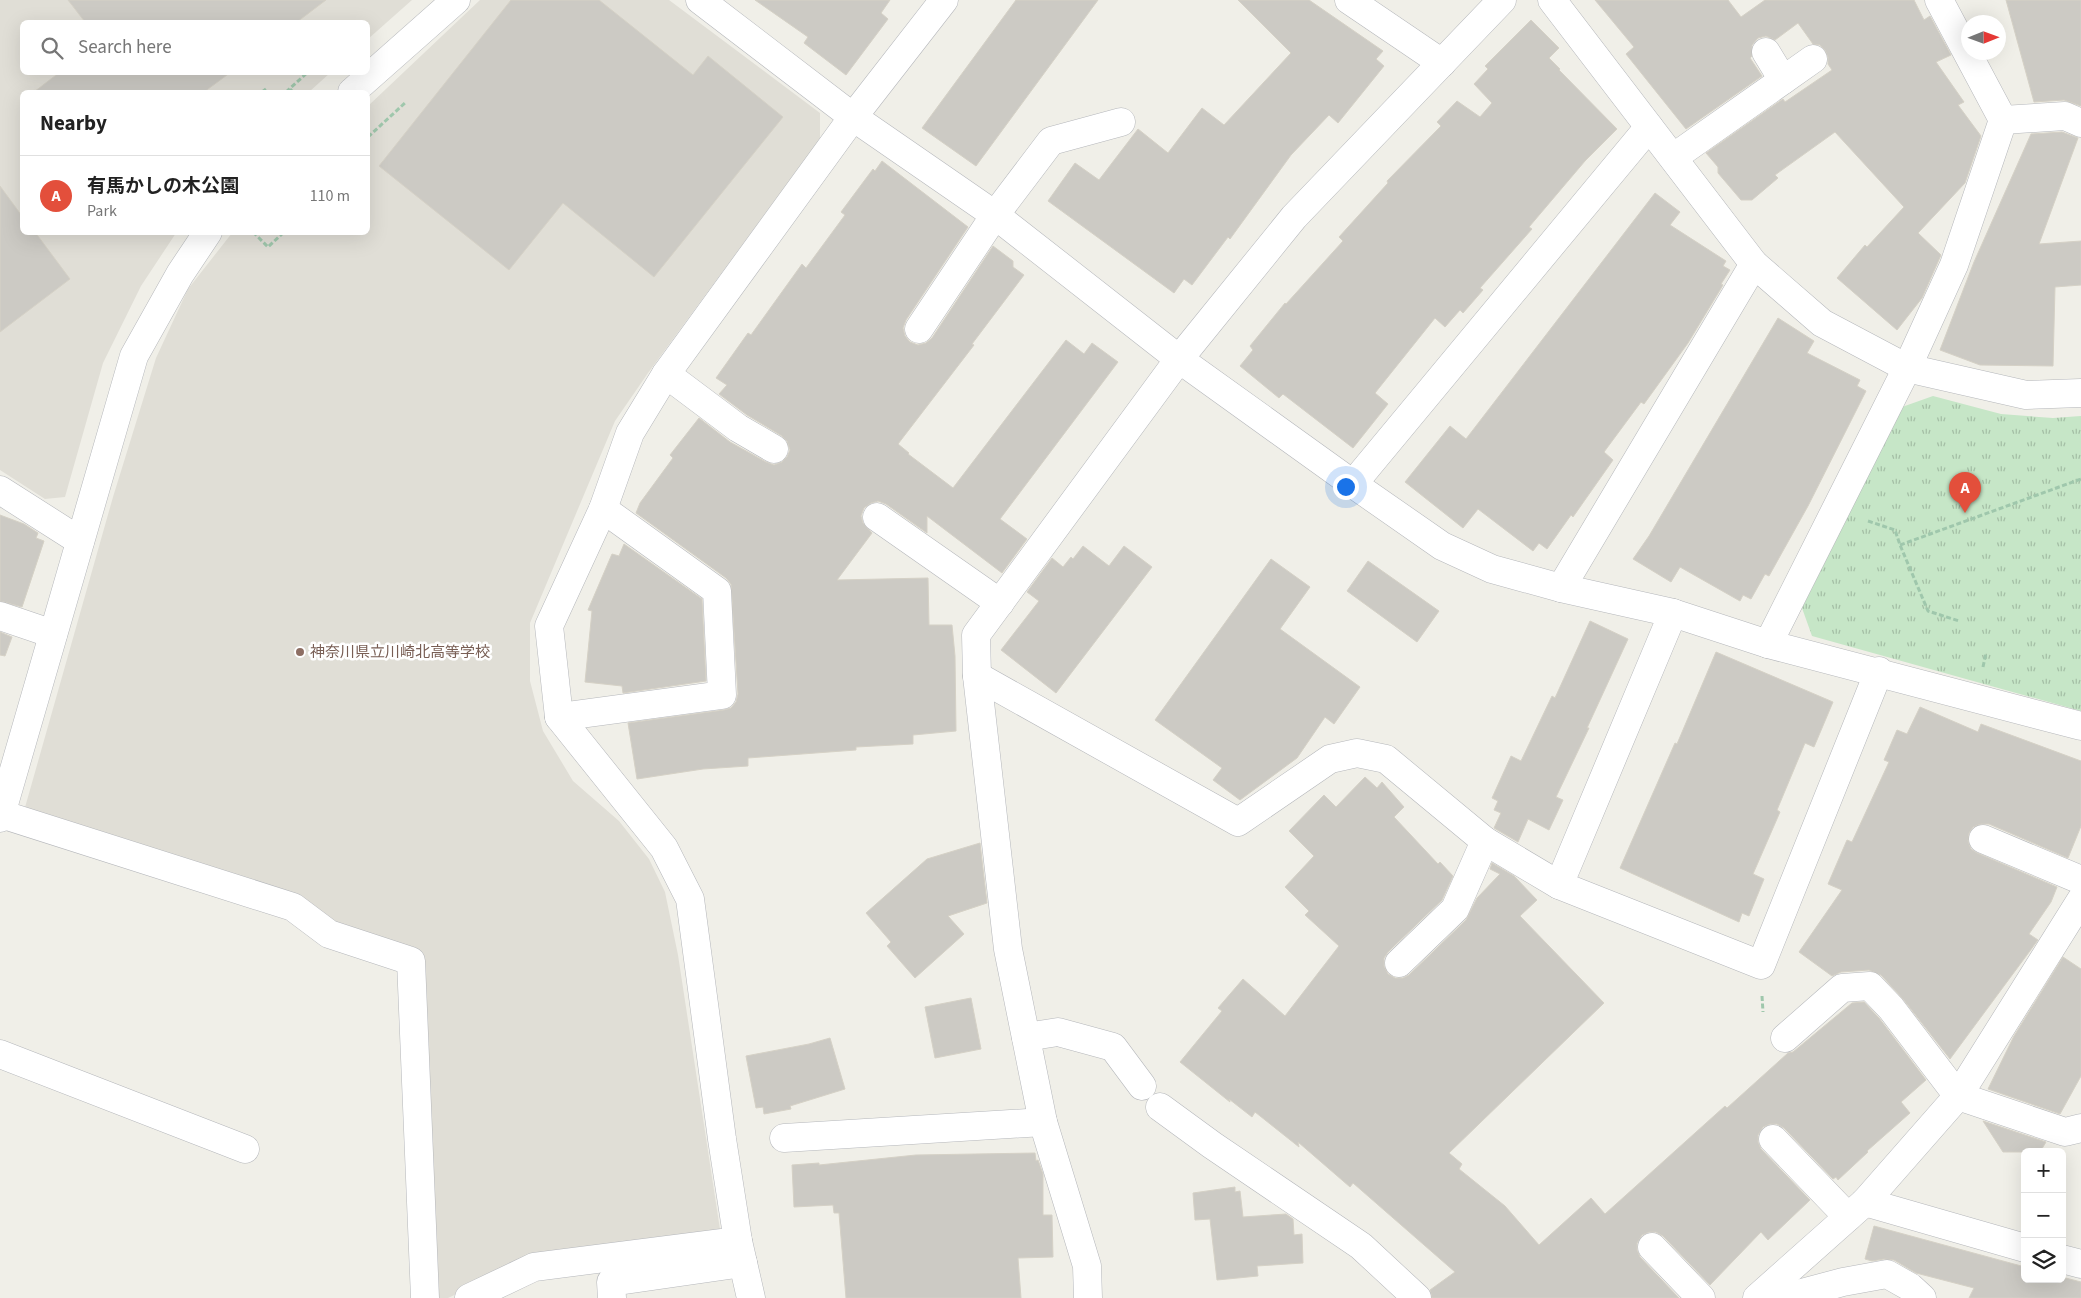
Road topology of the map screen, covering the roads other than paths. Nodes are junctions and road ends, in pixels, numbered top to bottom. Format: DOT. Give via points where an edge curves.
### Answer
graph roads {
  1 [pos="456,0"];
  2 [pos="700,0"];
  3 [pos="944,0"];
  4 [pos="1349,0"];
  5 [pos="1502,0"];
  6 [pos="1552,0"];
  7 [pos="1939,0"];
  8 [pos="1766,52"];
  9 [pos="1813,59"];
  10 [pos="1442,63"];
  11 [pos="1783,80"];
  12 [pos="354,90"];
  13 [pos="853,117"];
  14 [pos="2003,120"];
  15 [pos="1121,122"];
  16 [pos="2081,123"];
  17 [pos="1649,127"];
  18 [pos="1674,157"];
  19 [pos="995,215"];
  20 [pos="206,235"];
  21 [pos="1754,264"];
  22 [pos="919,329"];
  23 [pos="1179,358"];
  24 [pos="1907,368"];
  25 [pos="666,374"];
  26 [pos="2081,393"];
  27 [pos="774,449"];
  28 [pos="1353,484"];
  29 [pos="0,490"];
  30 [pos="603,509"];
  31 [pos="877,517"];
  32 [pos="80,540"];
  33 [pos="1561,588"];
  34 [pos="1000,603"];
  35 [pos="1673,614"];
  36 [pos="0,616"];
  37 [pos="53,634"];
  38 [pos="1768,644"];
  39 [pos="1879,671"];
  40 [pos="977,676"];
  41 [pos="559,717"];
  42 [pos="2081,726"];
  43 [pos="1,809"];
  44 [pos="1983,839"];
  45 [pos="1485,840"];
  46 [pos="2081,880"];
  47 [pos="1559,885"];
  48 [pos="2081,900"];
  49 [pos="1399,963"];
  50 [pos="1026,1037"];
  51 [pos="1785,1038"];
  52 [pos="0,1054"];
  53 [pos="1142,1086"];
  54 [pos="1958,1096"];
  55 [pos="1160,1107"];
  56 [pos="1043,1122"];
  57 [pos="2081,1129"];
  58 [pos="784,1138"];
  59 [pos="1773,1139"];
  60 [pos="244,1148"];
  61 [pos="1856,1210"];
  62 [pos="1652,1247"];
  63 [pos="2021,1247"];
  64 [pos="741,1252"];
  65 [pos="2066,1260"];
  66 [pos="2081,1264"];
  67 [pos="425,1298"];
  68 [pos="469,1298"];
  69 [pos="612,1298"];
  70 [pos="751,1298"];
  71 [pos="1088,1298"];
  72 [pos="1417,1298"];
  73 [pos="1701,1298"];
  74 [pos="1757,1298"];
  75 [pos="1783,1298"];
  76 [pos="1922,1298"];
  1 -- 12 [label="street"];
  2 -- 13 [label="street"];
  3 -- 13 [label="street"];
  4 -- 10 [label="street"];
  5 -- 10 [label="street"];
  6 -- 17 [label="street"];
  7 -- 14 [label="street"];
  8 -- 11 [label="street"];
  9 -- 11 [label="street"];
  10 -- 23 [label="street" via="1294,217"];
  11 -- 18 [label="street"];
  13 -- 19 [label="street"];
  13 -- 25 [label="street"];
  14 -- 16 [label="street" via="2065,116"];
  14 -- 24 [label="street" via="1954,265"];
  15 -- 19 [label="street" via="1051,141"];
  17 -- 18 [label="street"];
  17 -- 28 [label="street"];
  18 -- 21 [label="street"];
  19 -- 22 [label="street"];
  19 -- 23 [label="street"];
  20 -- 32 [label="street" via="134,356"];
  21 -- 24 [label="street" via="1822,322"];
  21 -- 33 [label="street"];
  23 -- 28 [label="street"];
  23 -- 34 [label="street"];
  24 -- 26 [label="street" via="2026,395"];
  24 -- 38 [label="street"];
  25 -- 27 [label="street" via="738,428"];
  25 -- 30 [label="street" via="630,433"];
  28 -- 33 [label="street" via="1442,546 1492,569"];
  29 -- 32 [label="street"];
  30 -- 41 [label="street" via="549,626"];
  30 -- 41 [label="street" via="717,591 722,695"];
  31 -- 34 [label="street"];
  32 -- 37 [label="street"];
  33 -- 35 [label="street"];
  34 -- 40 [label="street" via="976,634"];
  35 -- 38 [label="street"];
  35 -- 47 [label="street"];
  36 -- 37 [label="street"];
  37 -- 43 [label="street"];
  38 -- 39 [label="street"];
  39 -- 42 [label="street"];
  39 -- 47 [label="street" via="1760,965"];
  40 -- 45 [label="street" via="1238,822 1330,759 1356,753 1386,759"];
  40 -- 50 [label="street" via="1008,949"];
  41 -- 64 [label="street" via="664,848 690,899 722,1139"];
  43 -- 67 [label="street" via="293,908 330,934 411,960"];
  44 -- 46 [label="street"];
  45 -- 47 [label="street"];
  45 -- 49 [label="street" via="1455,909"];
  48 -- 54 [label="street"];
  50 -- 53 [label="street" via="1058,1032 1113,1046"];
  50 -- 56 [label="street"];
  51 -- 54 [label="street" via="1842,988 1870,986 1891,1008"];
  52 -- 60 [label="street"];
  54 -- 57 [label="street" via="2065,1132"];
  54 -- 61 [label="street"];
  55 -- 72 [label="street" via="1362,1246"];
  56 -- 58 [label="street"];
  56 -- 71 [label="street" via="1087,1266"];
  59 -- 61 [label="street"];
  61 -- 63 [label="street"];
  61 -- 74 [label="street"];
  62 -- 73 [label="street"];
  64 -- 68 [label="street" via="534,1266"];
  64 -- 69 [label="street" via="611,1282"];
  64 -- 70 [label="street"];
  65 -- 66 [label="street"];
  75 -- 76 [label="street" via="1887,1274"];
}
